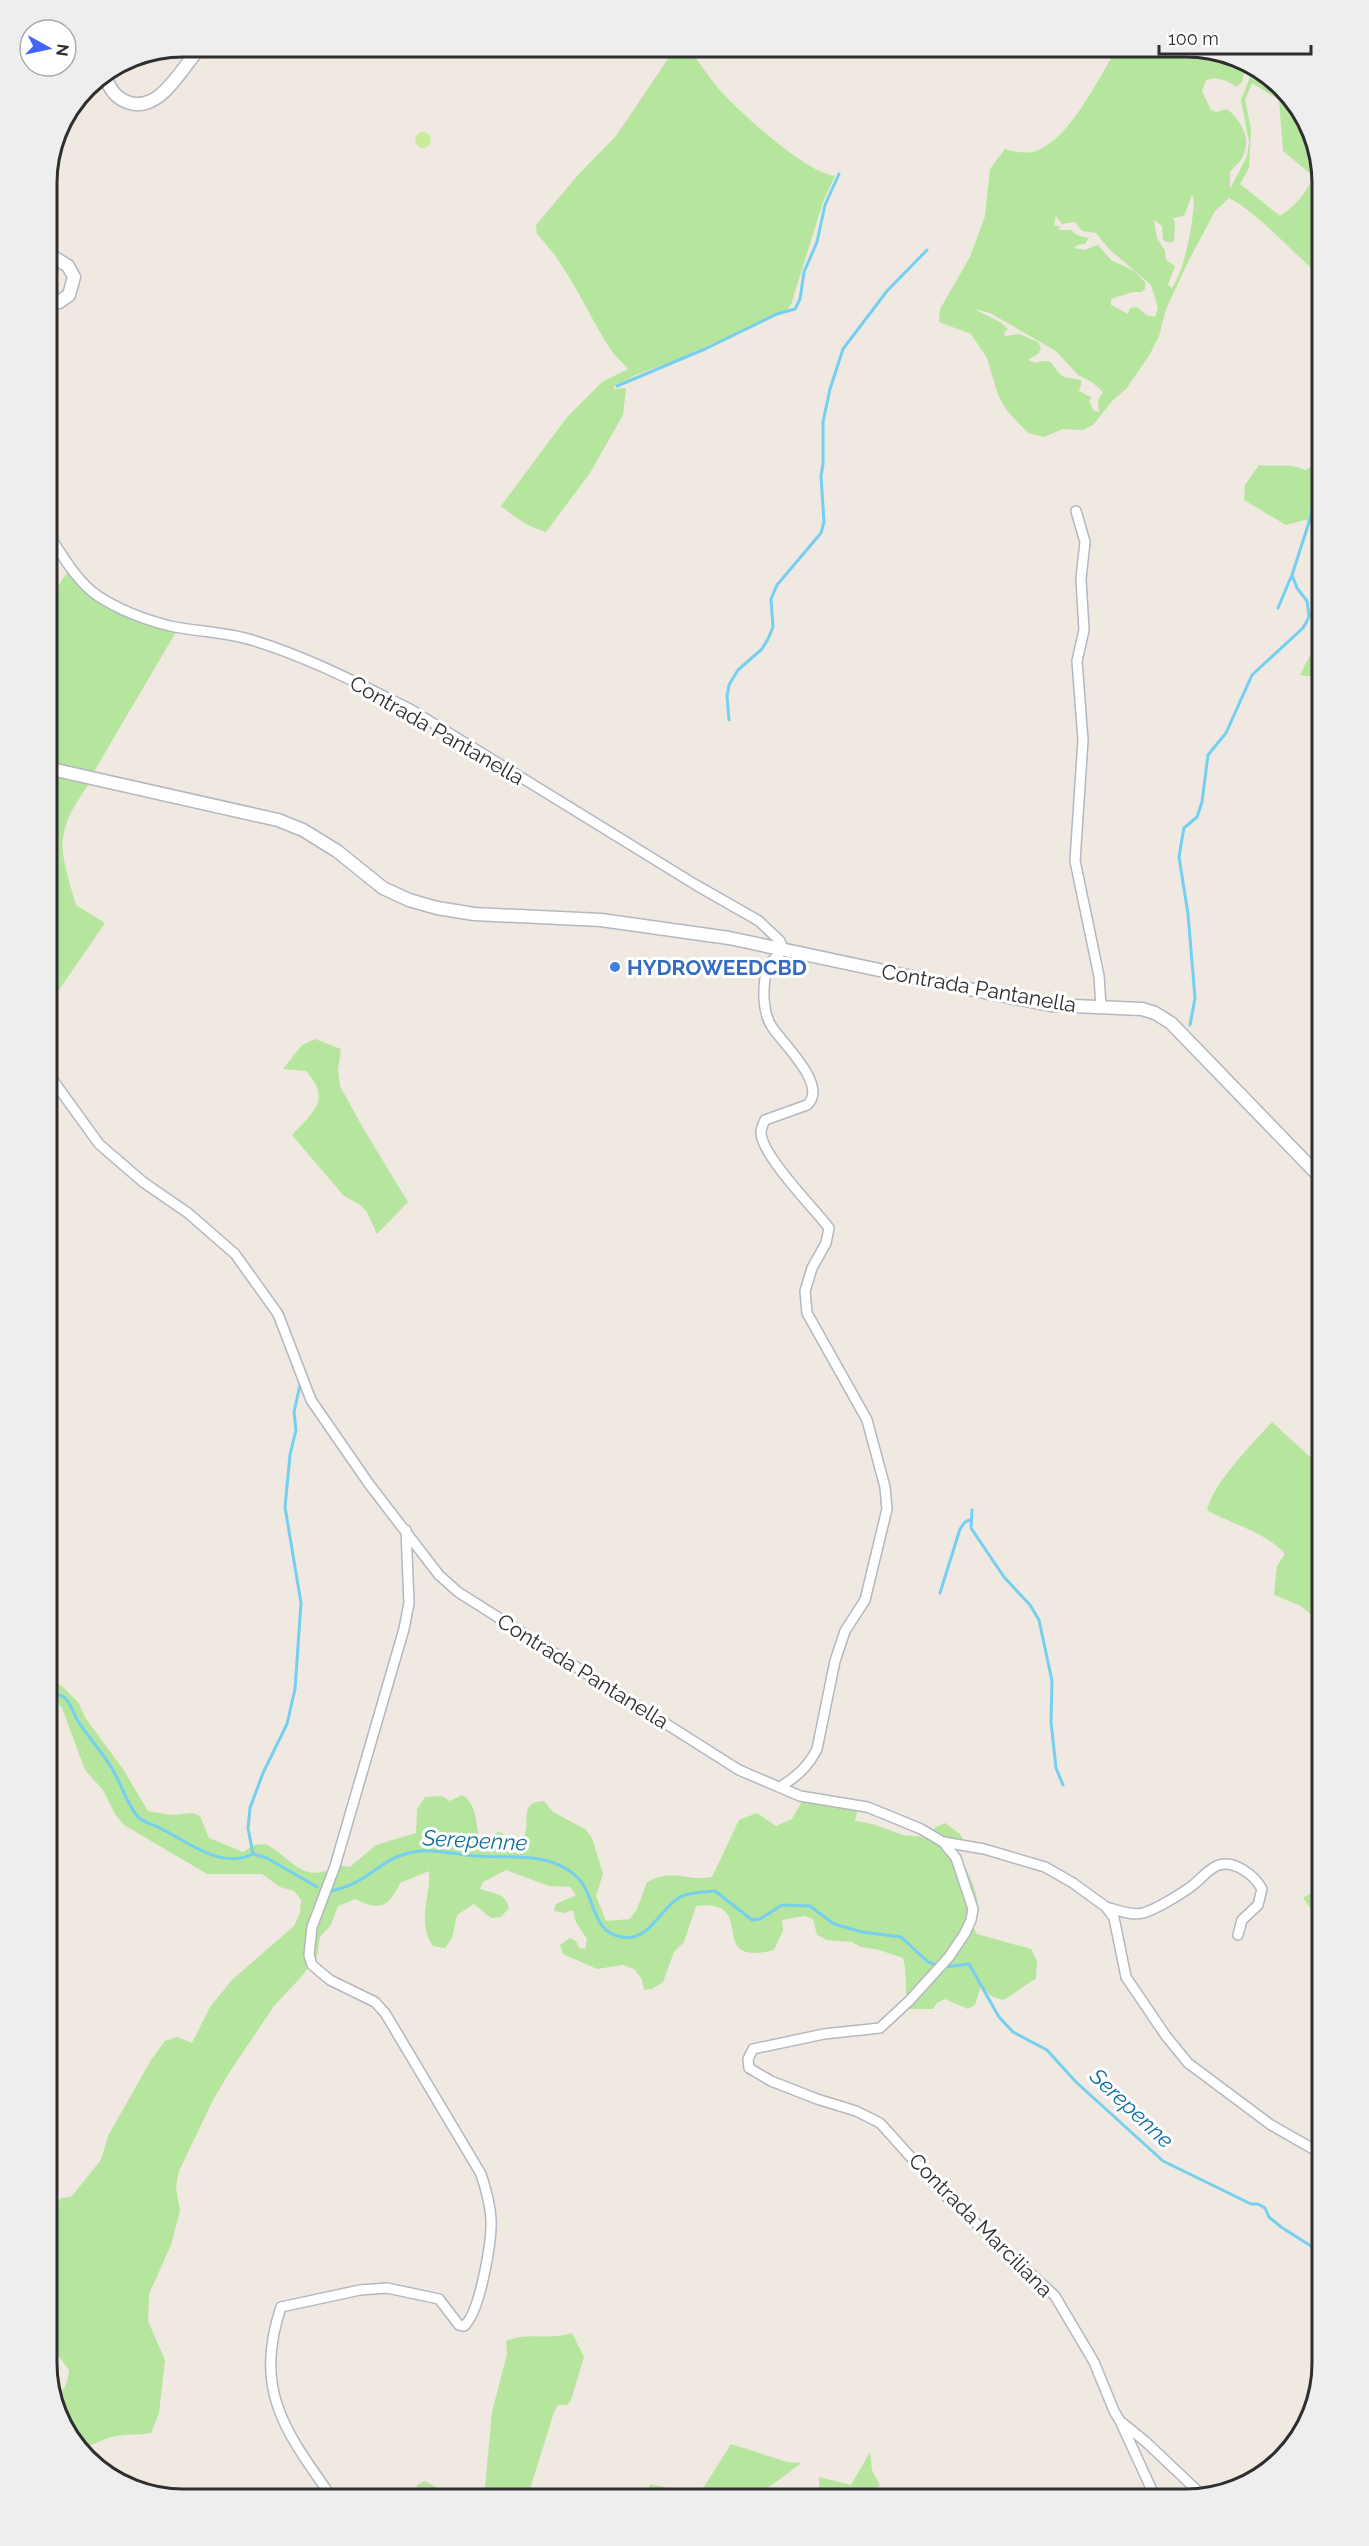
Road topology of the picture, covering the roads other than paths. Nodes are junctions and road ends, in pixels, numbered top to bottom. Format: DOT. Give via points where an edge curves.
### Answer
graph roads {
  1 [pos="192,57"];
  2 [pos="107,82"];
  3 [pos="57,259"];
  4 [pos="57,302"];
  5 [pos="1076,511"];
  6 [pos="57,547"];
  7 [pos="57,770"];
  8 [pos="783,950"];
  9 [pos="1101,1007"];
  10 [pos="57,1086"];
  11 [pos="1312,1168"];
  12 [pos="406,1530"];
  13 [pos="780,1787"];
  14 [pos="943,1842"];
  15 [pos="1106,1907"];
  16 [pos="1238,1935"];
  17 [pos="817,2099"];
  18 [pos="1312,2148"];
  19 [pos="1120,2421"];
  20 [pos="1195,2488"];
  21 [pos="326,2489"];
  22 [pos="1151,2489"];
  1 -- 2 [label="street" via="158,97 143,105 120,100"];
  3 -- 4 [label="street" via="68,266 74,277 69,295"];
  5 -- 9 [label="street" via="1085,542 1081,579 1084,630 1077,661 1083,740 1075,861 1099,976"];
  6 -- 8 [label="street, Contrada Pantanella" via="97,596 137,615 170,626 253,640 313,661 410,709 759,921 780,941"];
  7 -- 8 [label="street, Contrada Pantanella" via="278,820 337,851 383,888 437,908 474,914 602,920 729,938"];
  8 -- 9 [label="street, Contrada Pantanella" via="1039,1002"];
  8 -- 13 [label="street" via="768,965 765,1007 770,1025 808,1076 814,1094 807,1106 765,1120 761,1133 764,1146 829,1228 805,1291 807,1313 867,1420 887,1509 865,1600 845,1631 835,1661 817,1749 798,1776"];
  9 -- 11 [label="street, Contrada Pantanella" via="1142,1009 1171,1023"];
  10 -- 12 [label="street, Contrada Pantanella" via="99,1144 235,1254 278,1314 310,1400"];
  12 -- 13 [label="street, Contrada Pantanella" via="439,1575 481,1609 739,1770"];
  12 -- 21 [label="street" via="409,1603 404,1629 335,1866 312,1927 309,1956 312,1965 330,1980 375,2002 396,2028 481,2174 491,2221 485,2271 473,2315 464,2326 439,2299 387,2288 281,2307 269,2371 275,2403 288,2432"];
  13 -- 14 [label="street, Contrada Pantanella" via="800,1796 867,1807"];
  14 -- 15 [label="street" via="1045,1867"];
  14 -- 17 [label="street, Contrada Pantanella" via="956,1858 973,1909 965,1933 949,1957 880,2028 824,2034 753,2049 748,2059 749,2068 771,2081"];
  15 -- 16 [label="street" via="1143,1913 1191,1887 1214,1868 1227,1865 1238,1868 1262,1889 1258,1905 1242,1920"];
  15 -- 18 [label="street" via="1114,1918 1126,1977 1188,2063 1272,2125"];
  17 -- 19 [label="street, Contrada Marciliana" via="880,2123 944,2193 1055,2296 1094,2362"];
  19 -- 20 [label="street, Contrada Marciliana"];
  19 -- 22 [label="street"];
}
